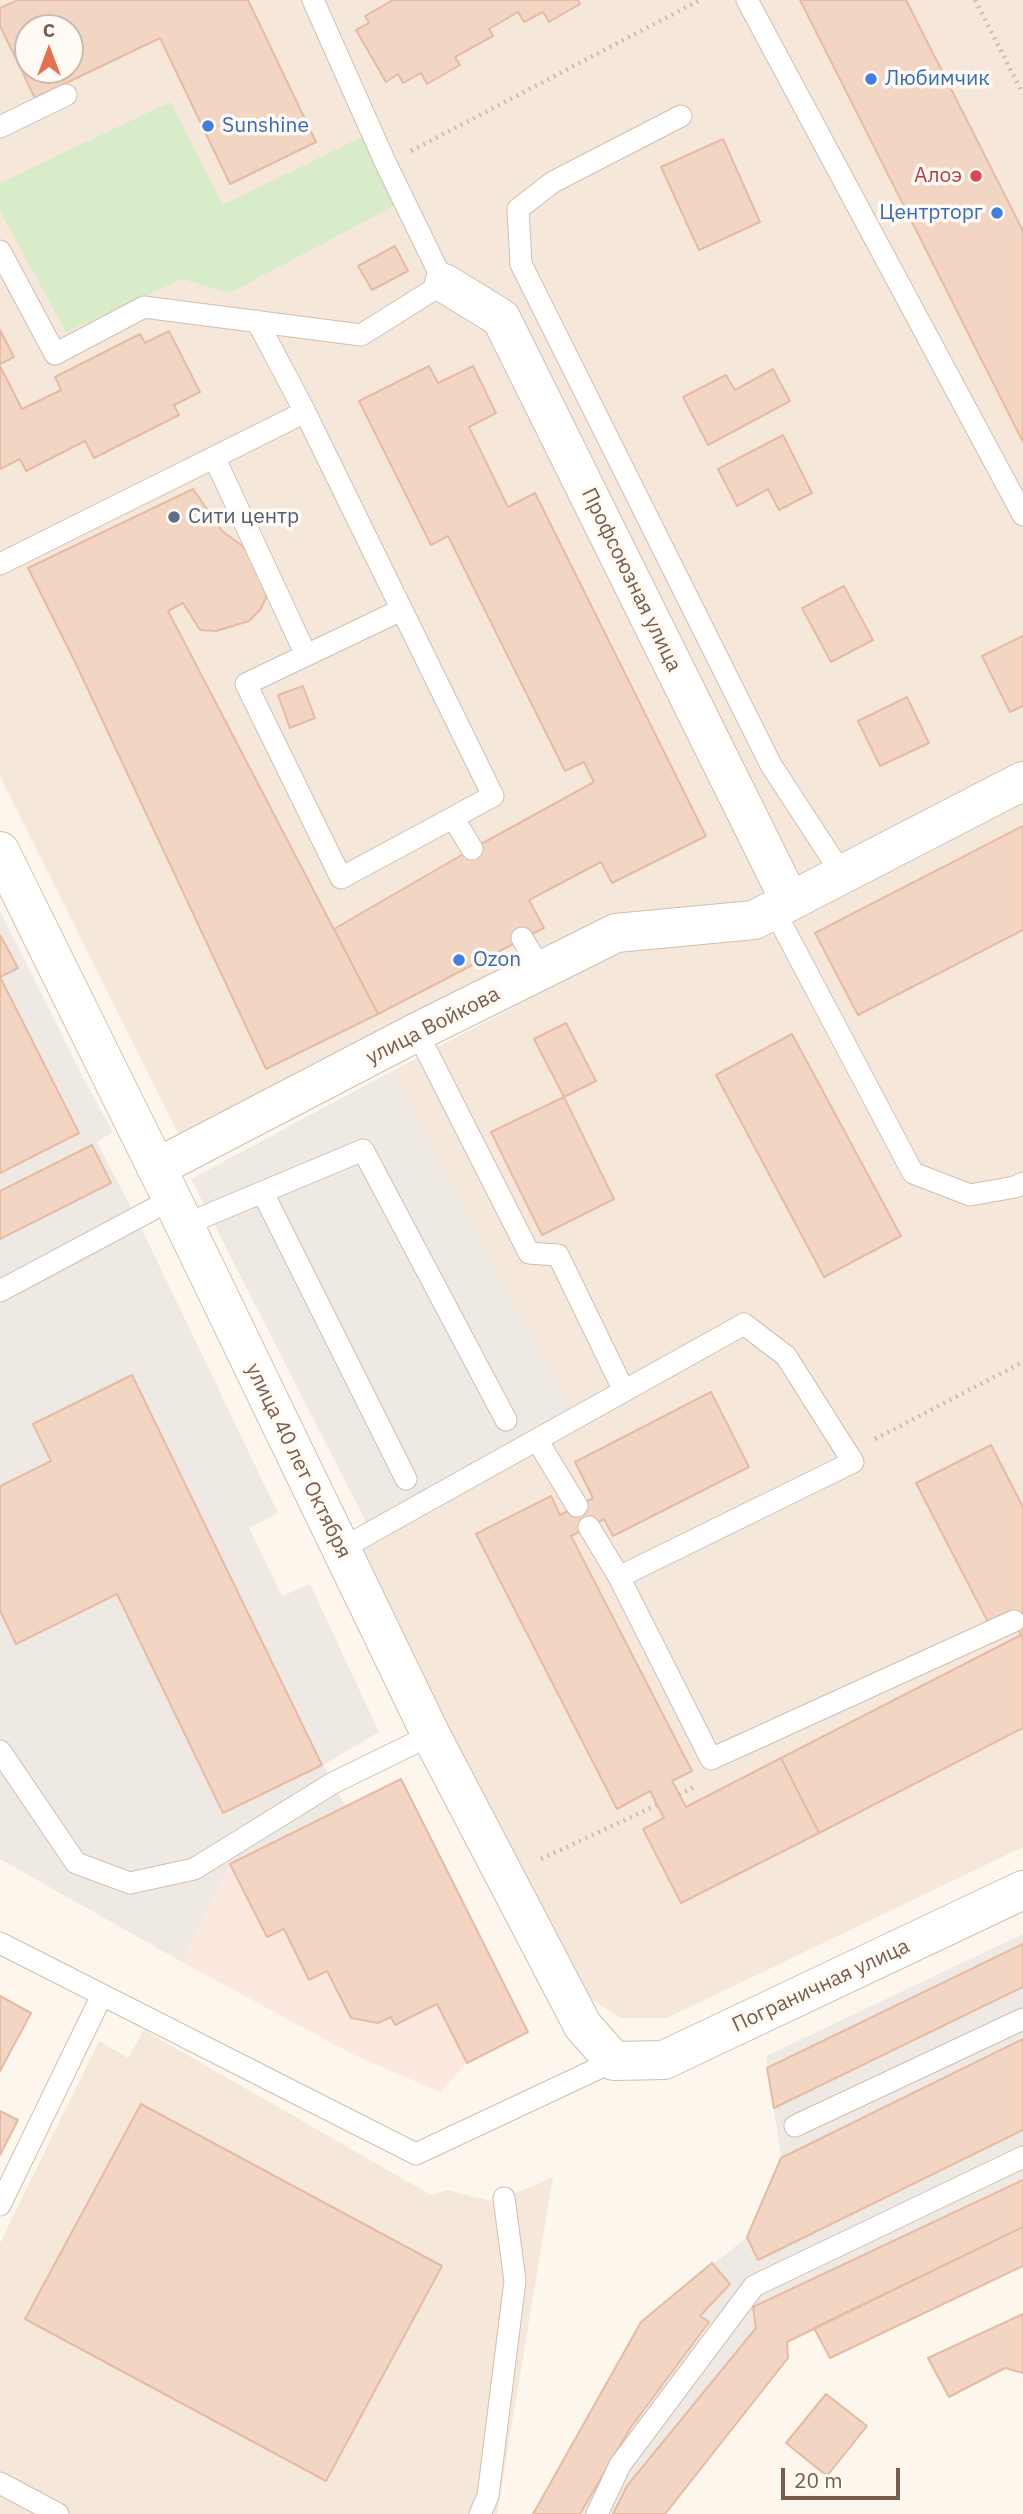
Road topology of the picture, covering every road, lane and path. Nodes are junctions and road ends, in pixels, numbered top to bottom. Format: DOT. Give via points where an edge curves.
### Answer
graph roads {
  1 [pos="313,0"];
  2 [pos="699,0"];
  3 [pos="747,0"];
  4 [pos="975,0"];
  5 [pos="691,2"];
  6 [pos="1023,94"];
  7 [pos="66,95"];
  8 [pos="681,116"];
  9 [pos="0,127"];
  10 [pos="386,164"];
  11 [pos="0,251"];
  12 [pos="444,284"];
  13 [pos="257,321"];
  14 [pos="305,412"];
  15 [pos="215,458"];
  16 [pos="1023,515"];
  17 [pos="0,564"];
  18 [pos="401,610"];
  19 [pos="306,655"];
  20 [pos="1023,781"];
  21 [pos="454,819"];
  22 [pos="472,849"];
  23 [pos="0,851"];
  24 [pos="842,874"];
  25 [pos="782,905"];
  26 [pos="522,938"];
  27 [pos="541,971"];
  28 [pos="417,1032"];
  29 [pos="1023,1183"];
  30 [pos="263,1193"];
  31 [pos="171,1197"];
  32 [pos="0,1291"];
  33 [pos="1023,1362"];
  34 [pos="624,1391"];
  35 [pos="506,1420"];
  36 [pos="537,1440"];
  37 [pos="847,1453"];
  38 [pos="406,1479"];
  39 [pos="577,1506"];
  40 [pos="589,1527"];
  41 [pos="341,1549"];
  42 [pos="619,1577"];
  43 [pos="1014,1621"];
  44 [pos="430,1735"];
  45 [pos="0,1751"];
  46 [pos="657,1805"];
  47 [pos="505,1876"];
  48 [pos="1023,1890"];
  49 [pos="0,1942"];
  50 [pos="102,1994"];
  51 [pos="1023,2019"];
  52 [pos="614,2061"];
  53 [pos="795,2126"];
  54 [pos="1023,2157"];
  55 [pos="504,2198"];
  56 [pos="0,2204"];
  57 [pos="0,2483"];
  58 [pos="54,2513"];
  59 [pos="480,2514"];
  60 [pos="597,2514"];
  1 -- 10 [label="lane"];
  2 -- 5 [label="path"];
  3 -- 16 [label="lane"];
  4 -- 6 [label="path"];
  5 -- 10 [label="path"];
  7 -- 9 [label="lane"];
  8 -- 24 [label="lane" via="553,181 518,209 521,264 771,765"];
  10 -- 12 [label="lane"];
  11 -- 13 [label="lane" via="55,354 144,307"];
  12 -- 13 [label="lane" via="361,335"];
  12 -- 25 [label="street, Профсоюзная улица" via="501,318"];
  13 -- 14 [label="lane"];
  14 -- 15 [label="lane"];
  14 -- 18 [label="lane"];
  15 -- 17 [label="lane"];
  15 -- 19 [label="lane"];
  18 -- 19 [label="lane"];
  18 -- 21 [label="lane" via="494,796"];
  19 -- 21 [label="lane" via="246,684 341,878"];
  20 -- 24 [label="street, улица Войкова"];
  21 -- 22 [label="lane"];
  23 -- 31 [label="street, улица 40 лет Октября"];
  24 -- 25 [label="street, улица Войкова"];
  25 -- 27 [label="street, улица Войкова" via="754,920 616,933"];
  25 -- 29 [label="lane" via="914,1173 970,1195"];
  26 -- 27 [label="lane"];
  27 -- 28 [label="street, улица Войкова"];
  28 -- 31 [label="street, улица Войкова"];
  28 -- 34 [label="lane" via="529,1252 558,1255"];
  30 -- 31 [label="lane"];
  30 -- 35 [label="lane" via="363,1150"];
  30 -- 38 [label="lane"];
  31 -- 32 [label="lane"];
  31 -- 41 [label="street, улица 40 лет Октября"];
  33 -- 37 [label="path"];
  34 -- 36 [label="lane"];
  34 -- 37 [label="lane" via="744,1324 786,1356"];
  36 -- 39 [label="lane"];
  36 -- 41 [label="lane"];
  37 -- 42 [label="lane" via="853,1462"];
  40 -- 42 [label="lane"];
  41 -- 44 [label="street, улица 40 лет Октября"];
  42 -- 43 [label="lane" via="710,1759"];
  44 -- 45 [label="lane" via="333,1783 194,1869 130,1883 76,1863"];
  44 -- 47 [label="street, улица 40 лет Октября"];
  46 -- 47 [label="path"];
  47 -- 52 [label="street, улица 40 лет Октября" via="583,2026"];
  48 -- 52 [label="street, Пограничная улица" via="664,2060"];
  49 -- 50 [label="lane"];
  50 -- 52 [label="lane" via="416,2154"];
  50 -- 56 [label="lane"];
  51 -- 53 [label="lane"];
  54 -- 60 [label="lane" via="754,2286 620,2465"];
  55 -- 59 [label="lane" via="515,2281 488,2496"];
  57 -- 58 [label="lane"];
}
